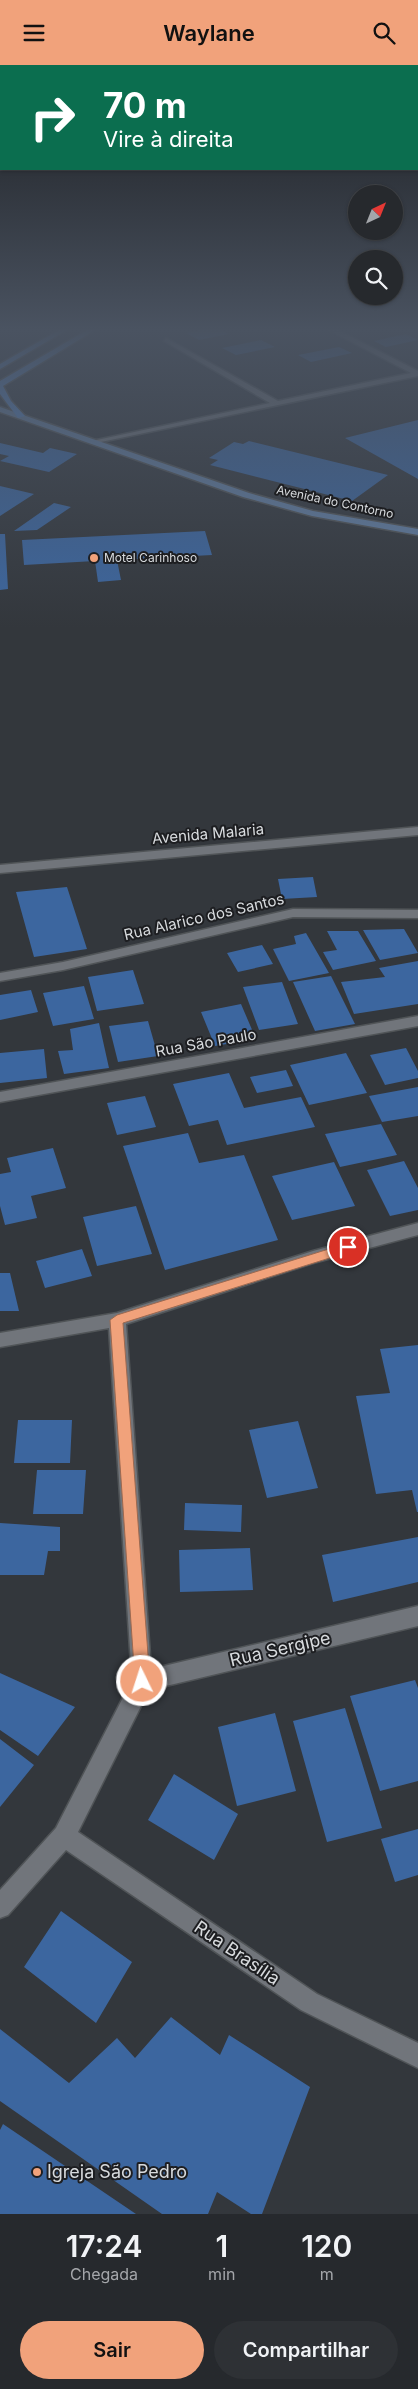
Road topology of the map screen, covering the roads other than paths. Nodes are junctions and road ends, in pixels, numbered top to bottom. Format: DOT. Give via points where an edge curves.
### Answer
graph roads {
  1 [pos="56,427"];
  2 [pos="161,427"];
  3 [pos="96,441"];
  4 [pos="418,532"];
  5 [pos="418,831"];
  6 [pos="0,869"];
  7 [pos="418,914"];
  8 [pos="0,977"];
  9 [pos="418,1021"];
  10 [pos="0,1097"];
  11 [pos="418,1229"];
  12 [pos="117,1320"];
  13 [pos="0,1340"];
  14 [pos="418,1616"];
  15 [pos="142,1681"];
  16 [pos="64,1836"];
  17 [pos="0,1907"];
  18 [pos="418,2056"];
  1 -- 3 [label="main road, Avenida do Contorno"];
  2 -- 3 [label="street"];
  3 -- 4 [label="main road, Avenida do Contorno" via="246,495 312,513"];
  5 -- 6 [label="street, Avenida Malaria"];
  7 -- 8 [label="street, Rua Alarico dos Santos" via="293,913 62,967"];
  9 -- 10 [label="street, Rua São Paulo"];
  11 -- 12 [label="street" via="313,1257"];
  12 -- 13 [label="street"];
  12 -- 15 [label="street"];
  14 -- 15 [label="street, Rua Sergipe"];
  15 -- 16 [label="street"];
  16 -- 17 [label="street"];
  16 -- 18 [label="street, Rua Brasília" via="309,2002"];
}
